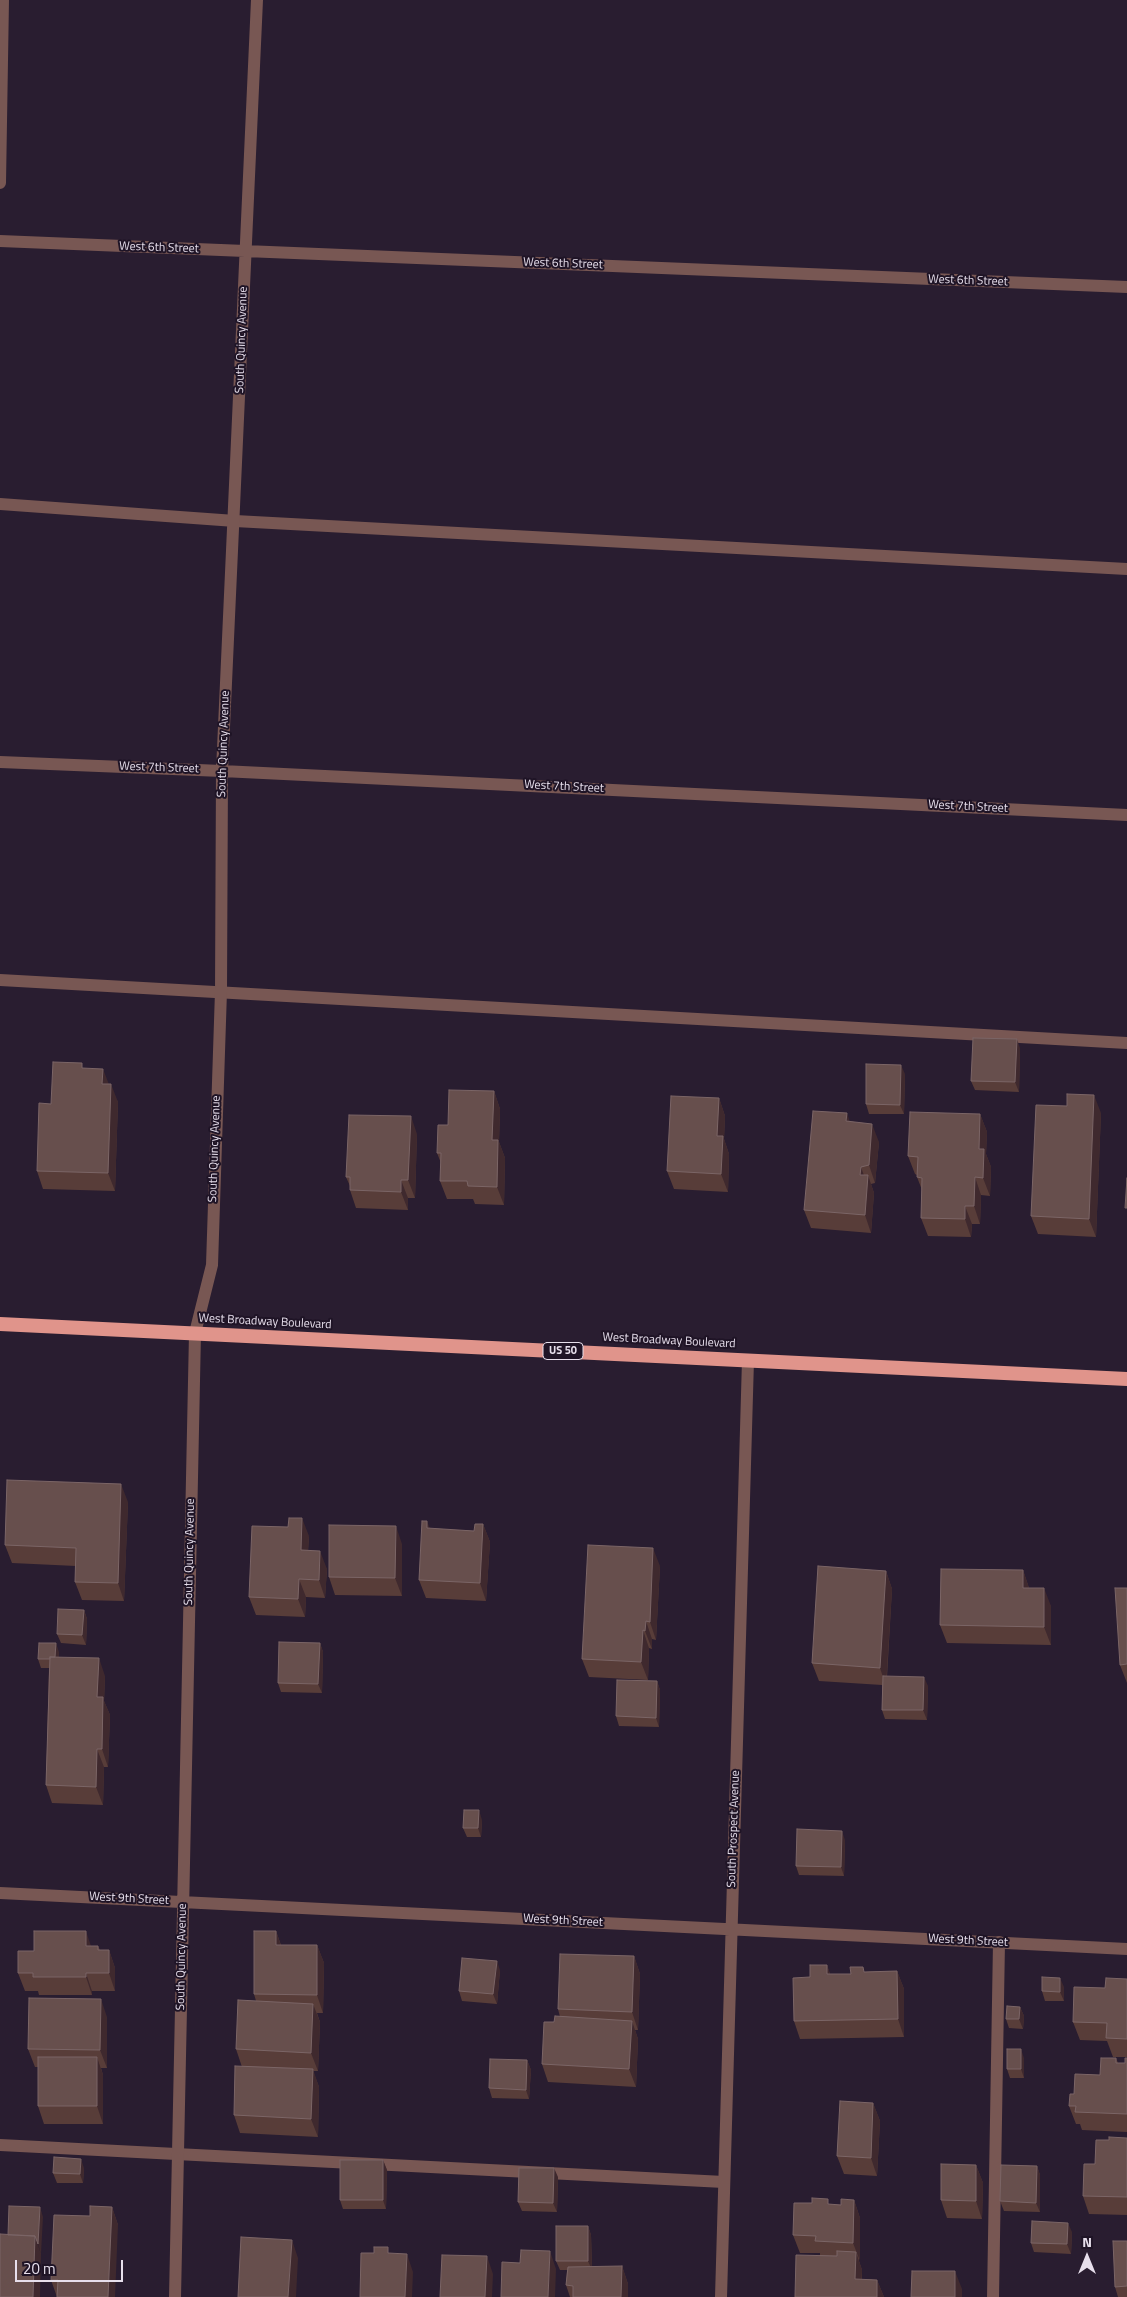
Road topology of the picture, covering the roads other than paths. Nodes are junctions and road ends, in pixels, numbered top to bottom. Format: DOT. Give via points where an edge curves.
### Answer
graph roads {
  1 [pos="3,0"];
  2 [pos="257,0"];
  3 [pos="0,183"];
  4 [pos="0,241"];
  5 [pos="246,251"];
  6 [pos="1127,287"];
  7 [pos="0,504"];
  8 [pos="234,521"];
  9 [pos="1127,569"];
  10 [pos="0,762"];
  11 [pos="222,771"];
  12 [pos="1127,815"];
  13 [pos="0,980"];
  14 [pos="220,991"];
  15 [pos="1127,1043"];
  16 [pos="0,1324"];
  17 [pos="195,1333"];
  18 [pos="748,1360"];
  19 [pos="1127,1378"];
  20 [pos="0,1893"];
  21 [pos="183,1902"];
  22 [pos="731,1929"];
  23 [pos="1000,1942"];
  24 [pos="1127,1949"];
  25 [pos="0,2145"];
  26 [pos="178,2154"];
  27 [pos="724,2182"];
  28 [pos="174,2297"];
  29 [pos="721,2297"];
  30 [pos="993,2297"];
  1 -- 3 [label="street"];
  2 -- 5 [label="street, South Quincy Avenue"];
  4 -- 5 [label="street, West 6th Street"];
  5 -- 6 [label="street, West 6th Street"];
  5 -- 8 [label="street, South Quincy Avenue"];
  7 -- 8 [label="street"];
  8 -- 9 [label="street"];
  8 -- 11 [label="street, South Quincy Avenue"];
  10 -- 11 [label="street, West 7th Street"];
  11 -- 12 [label="street, West 7th Street"];
  11 -- 14 [label="street, South Quincy Avenue"];
  13 -- 14 [label="street"];
  14 -- 15 [label="street"];
  14 -- 17 [label="street, South Quincy Avenue" via="212,1266"];
  16 -- 17 [label="highway, West Broadway Boulevard / US 50"];
  17 -- 18 [label="highway, West Broadway Boulevard / US 50"];
  17 -- 21 [label="street, South Quincy Avenue"];
  18 -- 19 [label="highway, West Broadway Boulevard / US 50"];
  18 -- 22 [label="street, South Prospect Avenue"];
  20 -- 21 [label="street, West 9th Street"];
  21 -- 22 [label="street, West 9th Street"];
  21 -- 26 [label="street, South Quincy Avenue"];
  22 -- 23 [label="street, West 9th Street"];
  22 -- 27 [label="street, South Prospect Avenue"];
  23 -- 24 [label="street, West 9th Street"];
  23 -- 30 [label="street"];
  25 -- 26 [label="street"];
  26 -- 27 [label="street"];
  26 -- 28 [label="street, South Quincy Avenue"];
  27 -- 29 [label="street, South Prospect Avenue"];
}
